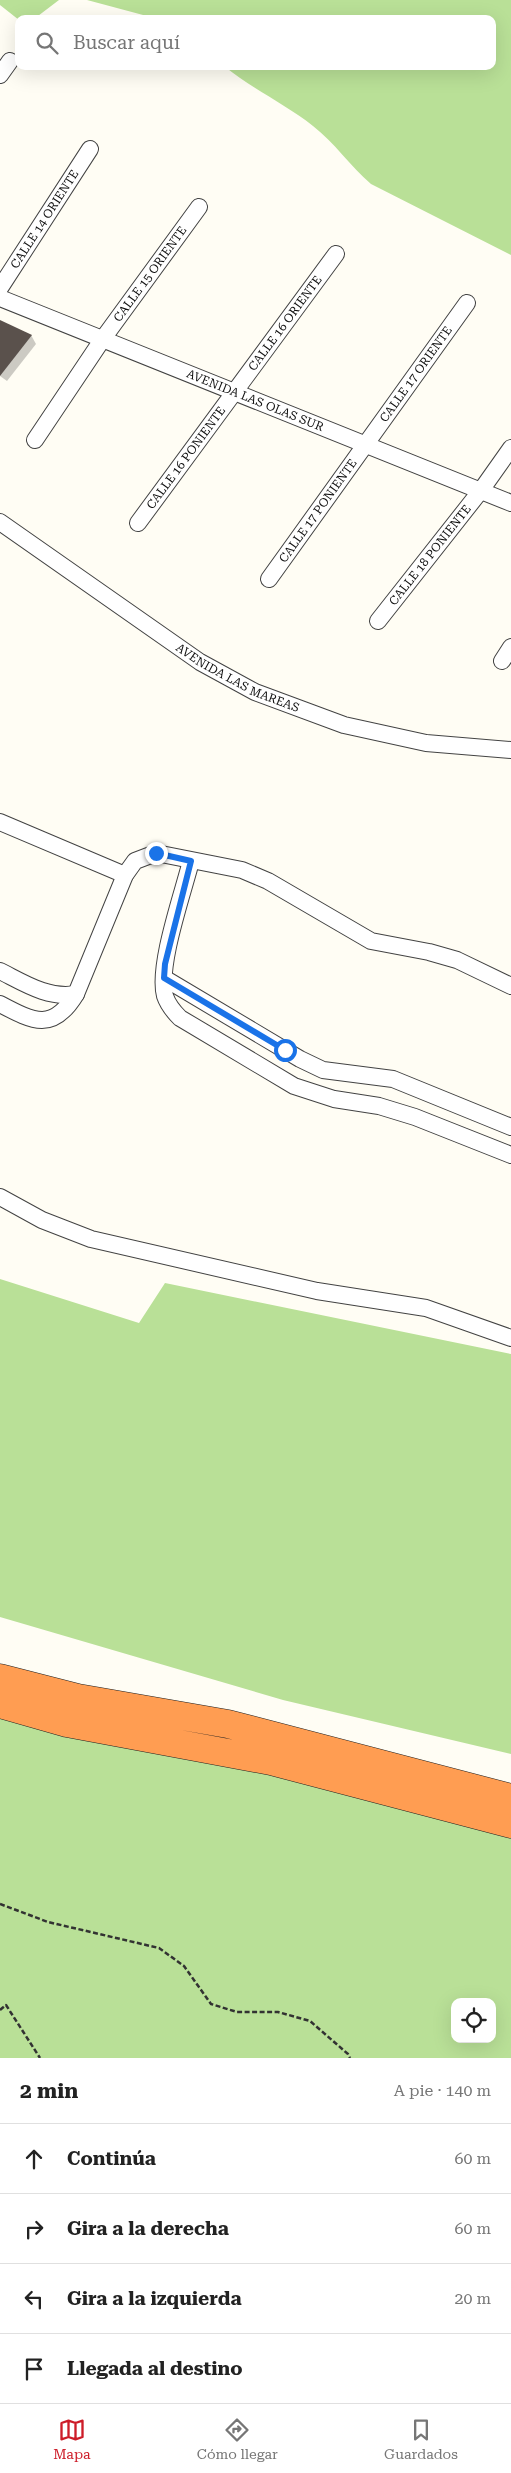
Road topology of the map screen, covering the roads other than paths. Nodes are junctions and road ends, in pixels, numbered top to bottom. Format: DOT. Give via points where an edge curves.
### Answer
graph roads {
  1 [pos="10,61"];
  2 [pos="0,76"];
  3 [pos="90,149"];
  4 [pos="199,207"];
  5 [pos="336,254"];
  6 [pos="0,288"];
  7 [pos="0,298"];
  8 [pos="467,303"];
  9 [pos="102,340"];
  10 [pos="234,393"];
  11 [pos="35,440"];
  12 [pos="365,443"];
  13 [pos="511,448"];
  14 [pos="482,489"];
  15 [pos="511,503"];
  16 [pos="0,522"];
  17 [pos="138,523"];
  18 [pos="269,579"];
  19 [pos="378,621"];
  20 [pos="511,647"];
  21 [pos="502,660"];
  22 [pos="511,750"];
  23 [pos="0,822"];
  24 [pos="191,861"];
  25 [pos="125,875"];
  26 [pos="0,971"];
  27 [pos="164,978"];
  28 [pos="511,986"];
  29 [pos="76,994"];
  30 [pos="0,1004"];
  31 [pos="511,1127"];
  32 [pos="511,1154"];
  33 [pos="0,1197"];
  34 [pos="511,1338"];
  35 [pos="0,1678"];
  36 [pos="0,1704"];
  37 [pos="511,1798"];
  38 [pos="511,1824"];
  1 -- 2 [label="street"];
  3 -- 6 [label="street, CALLE 14 ORIENTE"];
  4 -- 9 [label="street, CALLE 15 ORIENTE"];
  5 -- 10 [label="street, CALLE 16 ORIENTE"];
  7 -- 9 [label="street, AVENIDA LAS OLAS SUR"];
  8 -- 12 [label="street, CALLE 17 ORIENTE"];
  9 -- 10 [label="street, AVENIDA LAS OLAS SUR"];
  9 -- 11 [label="street, CALLE 15 ORIENTE"];
  10 -- 12 [label="street, AVENIDA LAS OLAS SUR"];
  10 -- 17 [label="street, CALLE 16 PONIENTE"];
  12 -- 14 [label="street, AVENIDA LAS OLAS SUR"];
  12 -- 18 [label="street, CALLE 17 PONIENTE"];
  13 -- 14 [label="street, CALLE 18 PONIENTE"];
  14 -- 15 [label="street, AVENIDA LAS OLAS SUR"];
  14 -- 19 [label="street, CALLE 18 PONIENTE"];
  16 -- 22 [label="street, AVENIDA LAS MAREAS" via="200,662 255,692 344,725 426,743"];
  20 -- 21 [label="street"];
  23 -- 25 [label="street"];
  24 -- 25 [label="street" via="156,853 134,861"];
  24 -- 27 [label="street"];
  24 -- 28 [label="street" via="242,870 268,881 371,941 457,960"];
  25 -- 29 [label="street"];
  26 -- 29 [label="street" via="41,991 62,997"];
  27 -- 31 [label="street" via="324,1070 392,1079"];
  27 -- 32 [label="street" via="170,1007 180,1018 294,1086 334,1100 379,1106 415,1117"];
  29 -- 30 [label="street" via="66,1010 52,1020 38,1020"];
  33 -- 34 [label="street" via="42,1220 91,1239 316,1291 426,1308"];
  35 -- 37 [label="highway" via="78,1698 228,1724"];
  36 -- 38 [label="highway" via="67,1723 271,1761"];
}
